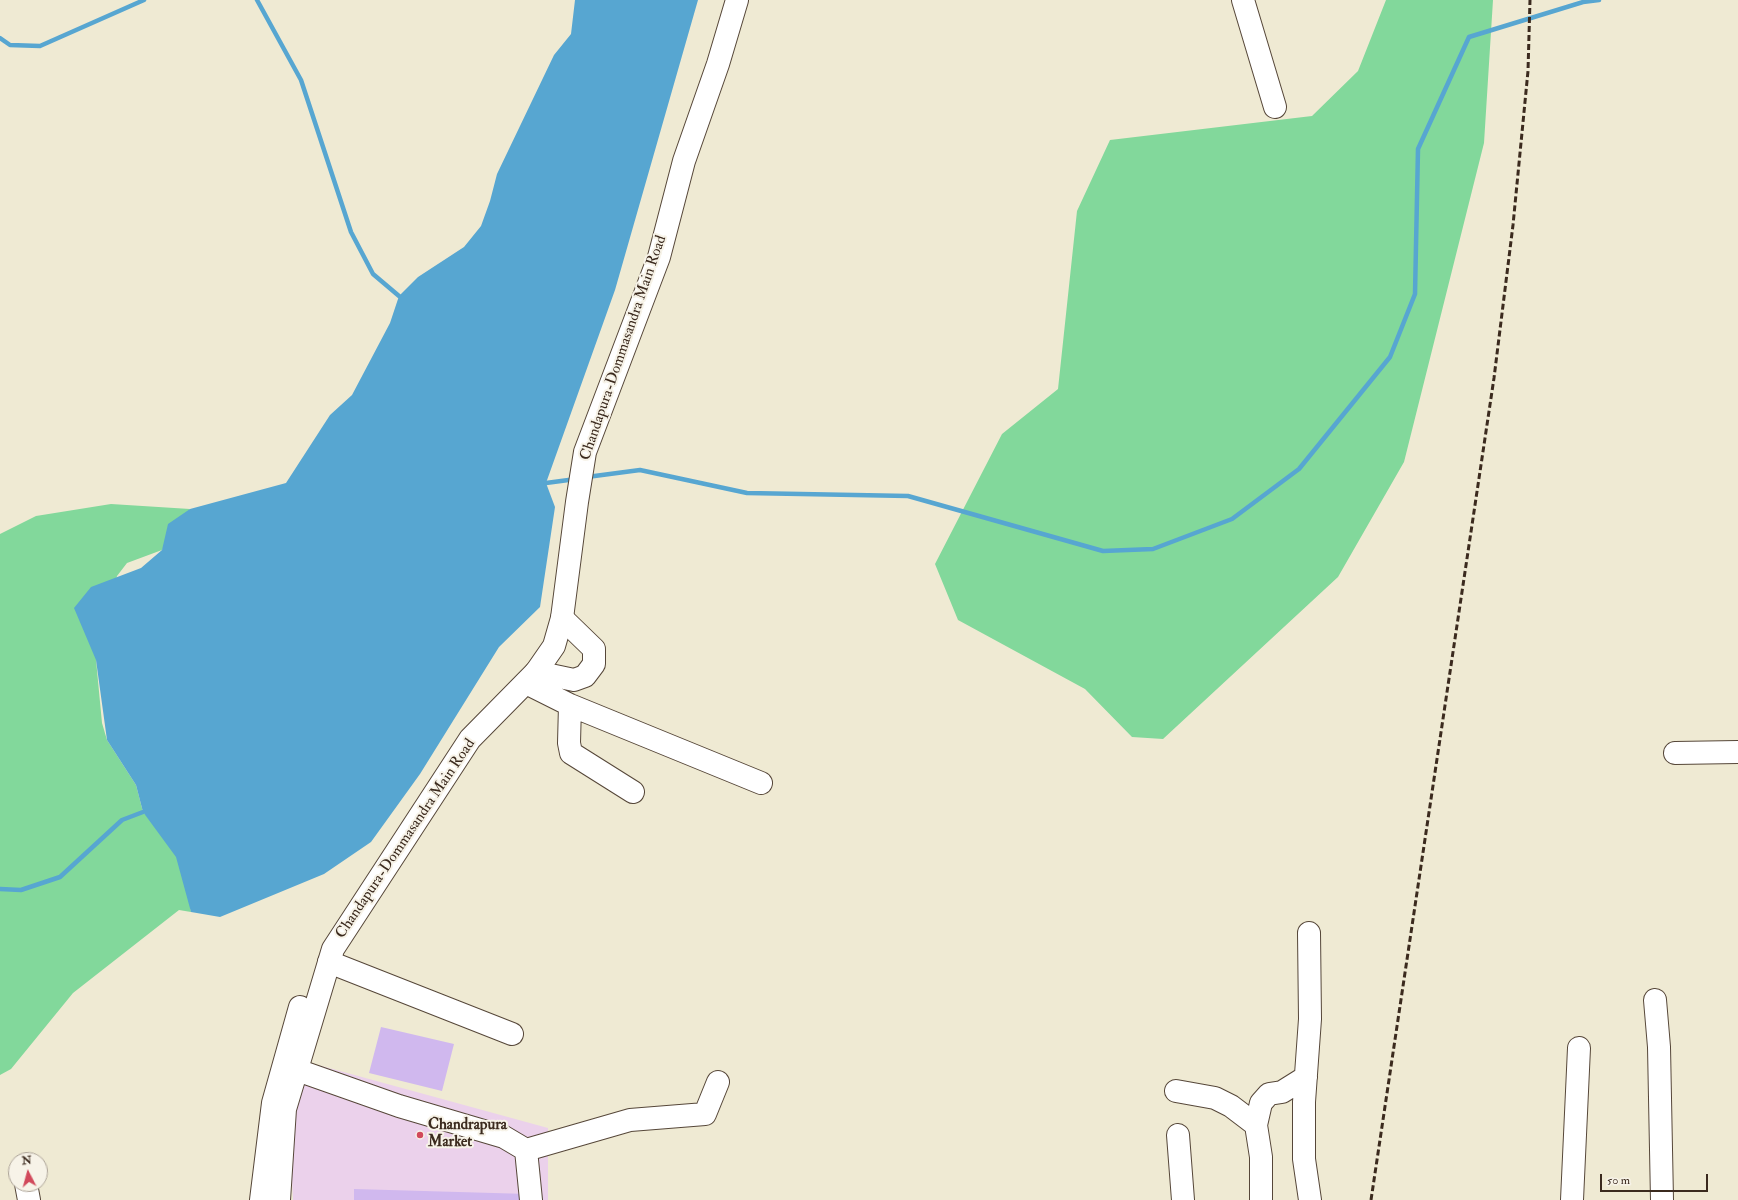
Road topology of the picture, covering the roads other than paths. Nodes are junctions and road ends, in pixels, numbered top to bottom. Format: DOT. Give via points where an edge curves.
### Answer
graph roads {
  1 [pos="737,0"];
  2 [pos="1243,0"];
  3 [pos="1275,107"];
  4 [pos="562,618"];
  5 [pos="531,678"];
  6 [pos="570,705"];
  7 [pos="1738,752"];
  8 [pos="1676,753"];
  9 [pos="761,783"];
  10 [pos="633,792"];
  11 [pos="1309,933"];
  12 [pos="331,955"];
  13 [pos="1655,1000"];
  14 [pos="512,1034"];
  15 [pos="1579,1048"];
  16 [pos="297,1070"];
  17 [pos="1306,1077"];
  18 [pos="718,1082"];
  19 [pos="1176,1091"];
  20 [pos="1256,1125"];
  21 [pos="1178,1135"];
  22 [pos="526,1150"];
  23 [pos="261,1200"];
  24 [pos="279,1200"];
  25 [pos="531,1200"];
  26 [pos="1183,1200"];
  27 [pos="1261,1200"];
  28 [pos="1310,1200"];
  29 [pos="1572,1200"];
  30 [pos="1662,1200"];
  1 -- 4 [label="street, Chandapura-Dommasandra Main Road" via="684,161 659,257 585,452"];
  2 -- 3 [label="street"];
  4 -- 5 [label="street, Chandapura-Dommasandra Main Road" via="554,646"];
  4 -- 5 [label="street" via="594,649 594,664 585,676 574,680"];
  5 -- 6 [label="street"];
  5 -- 12 [label="street, Chandapura-Dommasandra Main Road" via="470,740"];
  6 -- 9 [label="street"];
  6 -- 10 [label="street" via="571,753"];
  7 -- 8 [label="street"];
  11 -- 17 [label="street" via="1310,1019"];
  12 -- 14 [label="street"];
  12 -- 16 [label="street, Chandapura-Dommasandra Main Road"];
  12 -- 23 [label="street" via="312,980 285,1056 273,1103"];
  13 -- 30 [label="street" via="1659,1048"];
  15 -- 29 [label="street"];
  16 -- 22 [label="street" via="399,1106 504,1137"];
  16 -- 24 [label="street, Chandapura-Dommasandra Main Road" via="285,1109"];
  17 -- 20 [label="street" via="1282,1092 1269,1094 1261,1103"];
  17 -- 28 [label="street" via="1304,1159"];
  18 -- 22 [label="street" via="706,1114 630,1120"];
  19 -- 20 [label="street" via="1215,1098 1231,1106"];
  20 -- 27 [label="street" via="1261,1157"];
  21 -- 26 [label="street"];
  22 -- 25 [label="street"];
}
